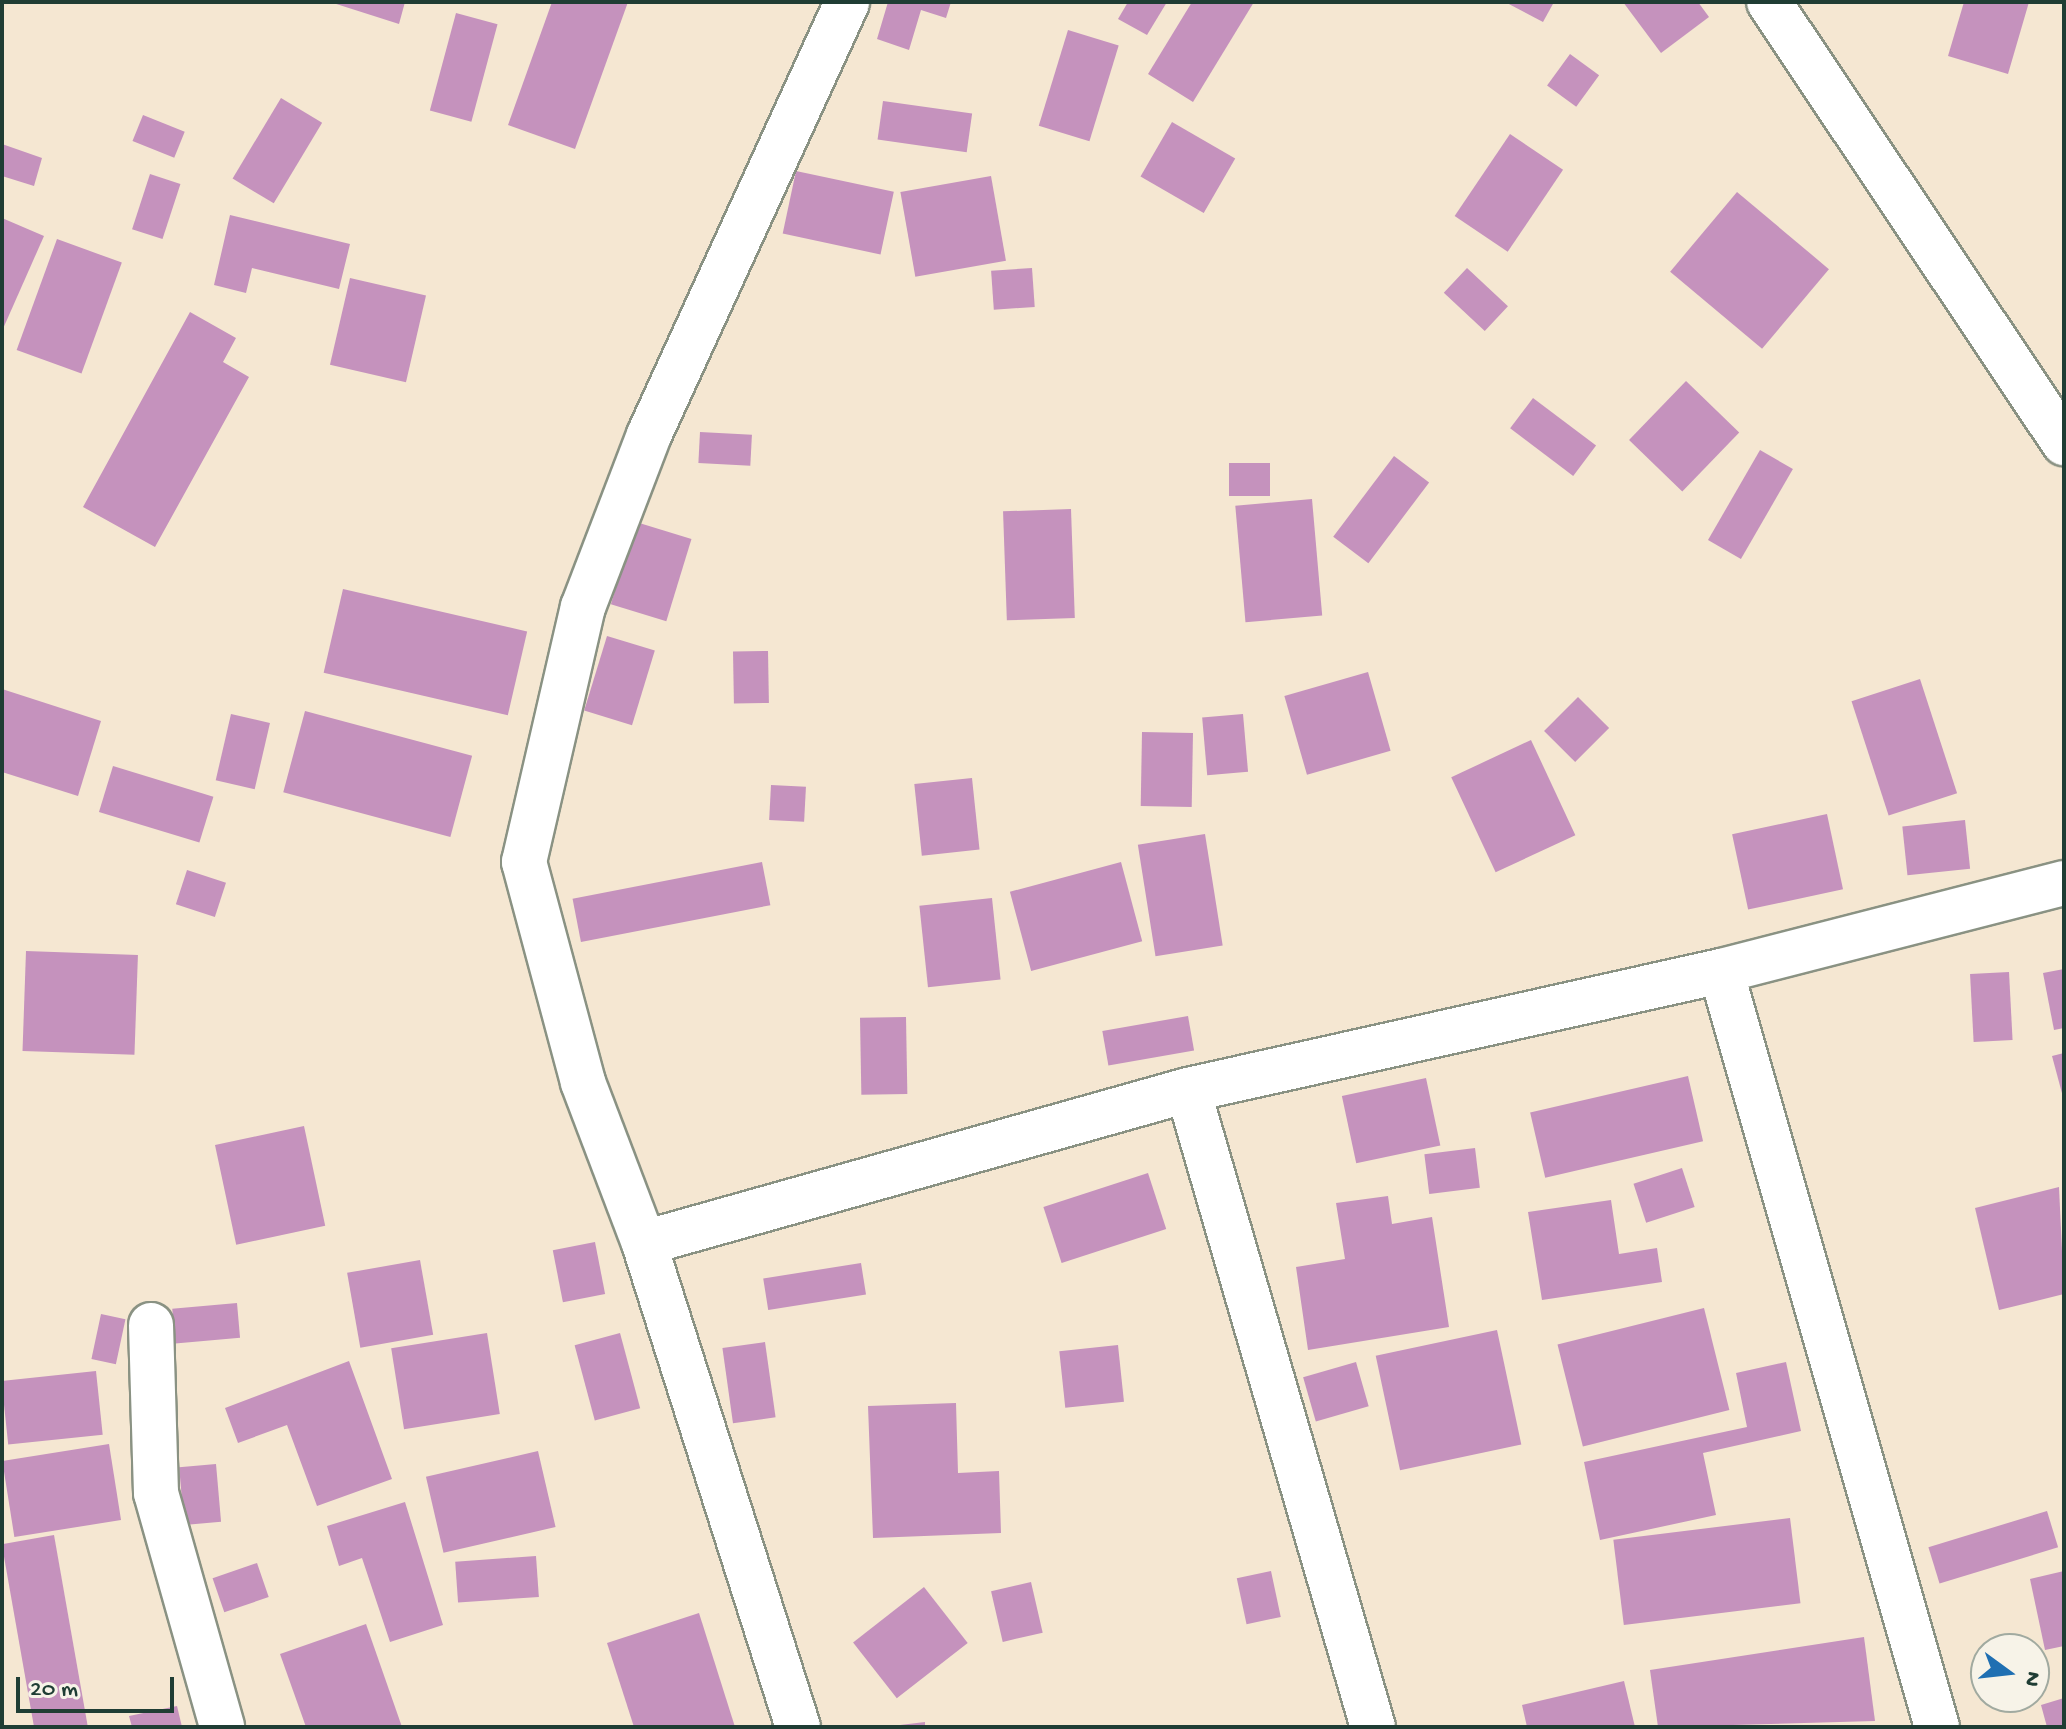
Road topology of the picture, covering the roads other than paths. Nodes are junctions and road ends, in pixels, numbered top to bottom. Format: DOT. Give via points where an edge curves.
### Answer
graph roads {
  1 [pos="847,2"];
  2 [pos="1769,2"];
  3 [pos="2064,443"];
  4 [pos="2064,883"];
  5 [pos="1721,971"];
  6 [pos="1188,1090"];
  7 [pos="644,1243"];
  8 [pos="151,1325"];
  9 [pos="222,1727"];
  10 [pos="798,1727"];
  11 [pos="1373,1727"];
  12 [pos="1937,1727"];
  1 -- 7 [label="street" via="649,435 583,607 524,862 583,1082"];
  2 -- 3 [label="street"];
  4 -- 5 [label="street"];
  5 -- 6 [label="street"];
  5 -- 12 [label="street"];
  6 -- 7 [label="street"];
  6 -- 11 [label="street"];
  7 -- 10 [label="street"];
  8 -- 9 [label="street" via="156,1493"];
}
